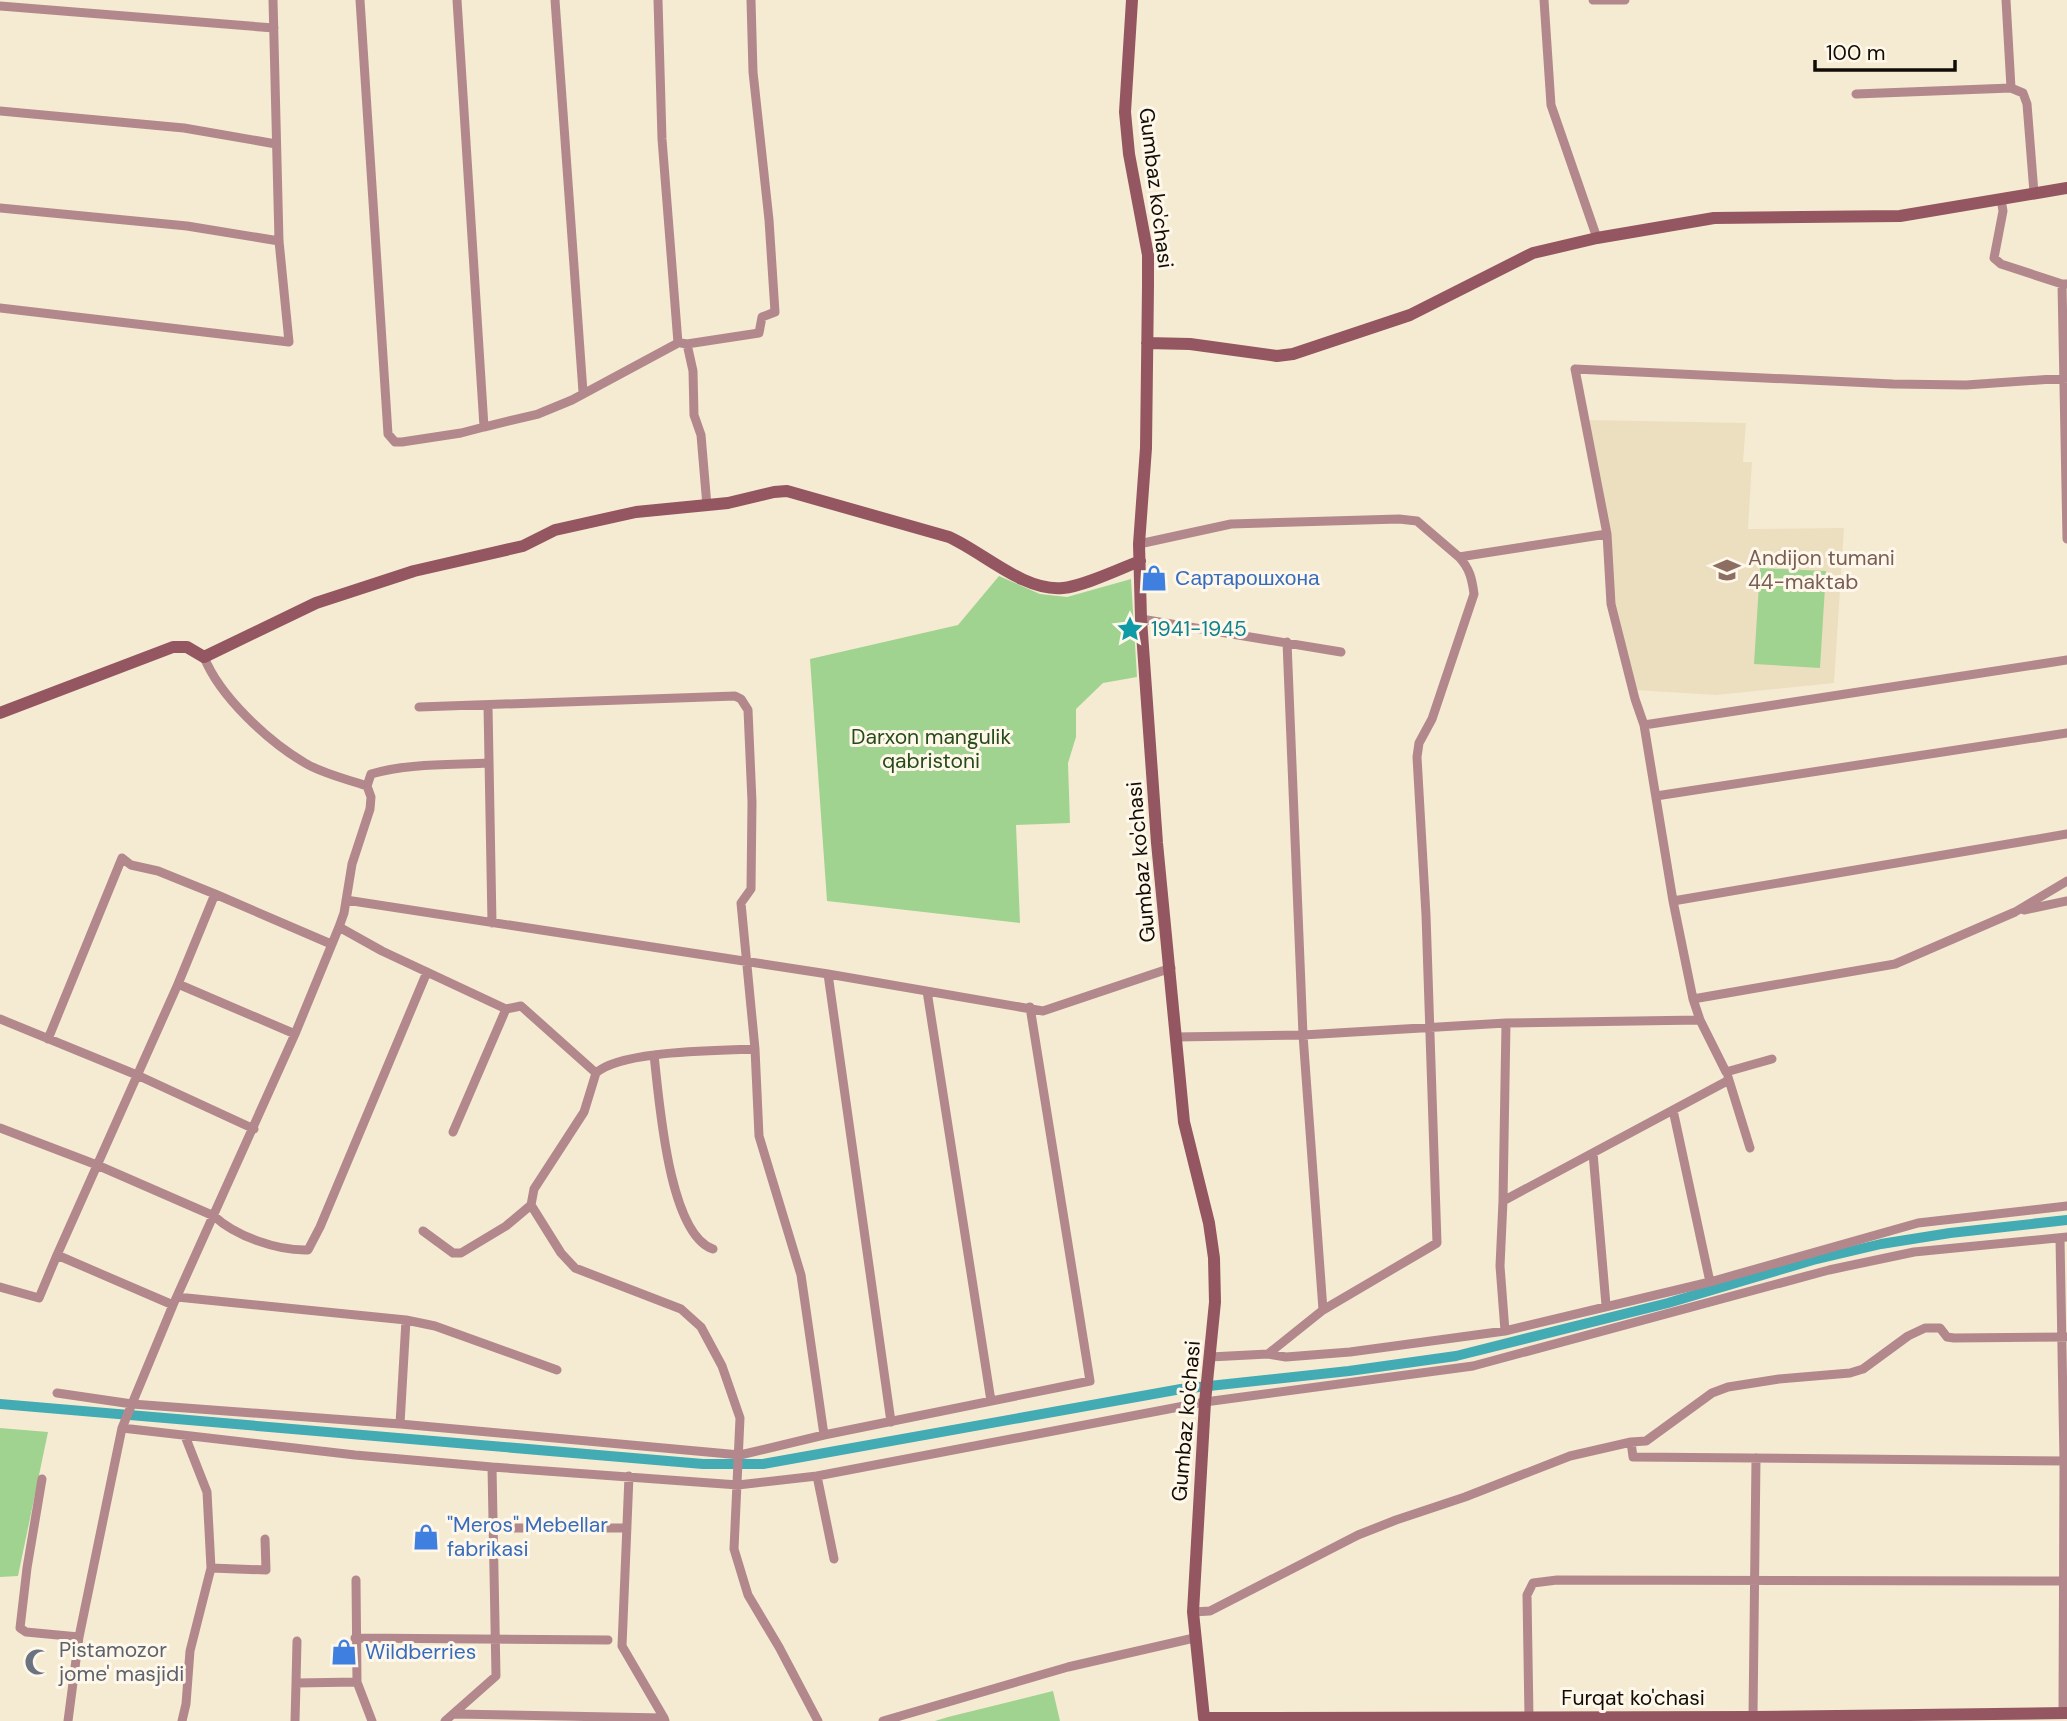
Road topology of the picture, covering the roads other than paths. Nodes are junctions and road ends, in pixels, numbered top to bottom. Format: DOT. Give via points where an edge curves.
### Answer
graph roads {
  1 [pos="274,0"];
  2 [pos="360,0"];
  3 [pos="457,0"];
  4 [pos="555,0"];
  5 [pos="658,0"];
  6 [pos="751,0"];
  7 [pos="1132,0"];
  8 [pos="1544,0"];
  9 [pos="1593,0"];
  10 [pos="1625,0"];
  11 [pos="2006,0"];
  12 [pos="0,6"];
  13 [pos="274,28"];
  14 [pos="2011,88"];
  15 [pos="1856,94"];
  16 [pos="0,111"];
  17 [pos="276,145"];
  18 [pos="2067,188"];
  19 [pos="2034,193"];
  20 [pos="2001,199"];
  21 [pos="0,208"];
  22 [pos="1597,238"];
  23 [pos="279,241"];
  24 [pos="2064,284"];
  25 [pos="0,308"];
  26 [pos="683,343"];
  27 [pos="1147,344"];
  28 [pos="2065,378"];
  29 [pos="583,393"];
  30 [pos="484,426"];
  31 [pos="2066,480"];
  32 [pos="707,506"];
  33 [pos="1607,534"];
  34 [pos="2067,540"];
  35 [pos="1139,544"];
  36 [pos="1459,557"];
  37 [pos="1140,561"];
  38 [pos="1141,619"];
  39 [pos="1287,642"];
  40 [pos="1341,652"];
  41 [pos="204,657"];
  42 [pos="2067,660"];
  43 [pos="488,706"];
  44 [pos="419,708"];
  45 [pos="0,712"];
  46 [pos="1644,725"];
  47 [pos="2067,733"];
  48 [pos="489,763"];
  49 [pos="367,786"];
  50 [pos="1656,796"];
  51 [pos="2067,834"];
  52 [pos="2067,881"];
  53 [pos="215,894"];
  54 [pos="346,900"];
  55 [pos="1673,901"];
  56 [pos="2067,901"];
  57 [pos="2015,912"];
  58 [pos="492,923"];
  59 [pos="339,927"];
  60 [pos="331,944"];
  61 [pos="748,962"];
  62 [pos="1171,968"];
  63 [pos="427,972"];
  64 [pos="828,974"];
  65 [pos="178,984"];
  66 [pos="927,991"];
  67 [pos="1693,999"];
  68 [pos="1030,1007"];
  69 [pos="506,1009"];
  70 [pos="0,1019"];
  71 [pos="1700,1020"];
  72 [pos="1506,1023"];
  73 [pos="1431,1029"];
  74 [pos="295,1034"];
  75 [pos="1303,1035"];
  76 [pos="1175,1037"];
  77 [pos="48,1039"];
  78 [pos="755,1049"];
  79 [pos="654,1055"];
  80 [pos="1772,1059"];
  81 [pos="596,1073"];
  82 [pos="137,1075"];
  83 [pos="1727,1076"];
  84 [pos="1673,1110"];
  85 [pos="0,1128"];
  86 [pos="254,1129"];
  87 [pos="453,1132"];
  88 [pos="1751,1148"];
  89 [pos="1593,1153"];
  90 [pos="97,1165"];
  91 [pos="1503,1201"];
  92 [pos="531,1205"];
  93 [pos="2067,1206"];
  94 [pos="214,1216"];
  95 [pos="423,1231"];
  96 [pos="2063,1238"];
  97 [pos="713,1249"];
  98 [pos="57,1255"];
  99 [pos="1710,1282"];
  100 [pos="0,1287"];
  101 [pos="175,1301"];
  102 [pos="1606,1306"];
  103 [pos="1322,1310"];
  104 [pos="406,1320"];
  105 [pos="1505,1331"];
  106 [pos="2064,1336"];
  107 [pos="1268,1353"];
  108 [pos="1210,1357"];
  109 [pos="557,1370"];
  110 [pos="57,1393"];
  111 [pos="991,1401"];
  112 [pos="1205,1402"];
  113 [pos="132,1404"];
  114 [pos="891,1422"];
  115 [pos="401,1424"];
  116 [pos="122,1429"];
  117 [pos="824,1435"];
  118 [pos="185,1436"];
  119 [pos="1631,1442"];
  120 [pos="1756,1458"];
  121 [pos="739,1459"];
  122 [pos="2066,1461"];
  123 [pos="492,1467"];
  124 [pos="629,1476"];
  125 [pos="817,1476"];
  126 [pos="42,1479"];
  127 [pos="738,1482"];
  128 [pos="493,1528"];
  129 [pos="626,1528"];
  130 [pos="265,1539"];
  131 [pos="834,1559"];
  132 [pos="211,1568"];
  133 [pos="356,1580"];
  134 [pos="1754,1580"];
  135 [pos="2065,1581"];
  136 [pos="1193,1612"];
  137 [pos="79,1637"];
  138 [pos="355,1638"];
  139 [pos="1194,1638"];
  140 [pos="495,1639"];
  141 [pos="608,1640"];
  142 [pos="297,1641"];
  143 [pos="357,1682"];
  144 [pos="296,1683"];
  145 [pos="2065,1713"];
  146 [pos="454,1714"];
  147 [pos="1753,1717"];
  148 [pos="1513,1719"];
  149 [pos="1529,1719"];
  150 [pos="665,1720"];
  151 [pos="1206,1720"];
  152 [pos="68,1721"];
  153 [pos="182,1721"];
  154 [pos="295,1721"];
  155 [pos="372,1721"];
  156 [pos="445,1721"];
  157 [pos="818,1721"];
  158 [pos="883,1721"];
  1 -- 13 [label="street"];
  2 -- 30 [label="street" via="388,434 402,442"];
  3 -- 30 [label="street"];
  4 -- 29 [label="street"];
  5 -- 26 [label="street" via="662,139"];
  6 -- 26 [label="street" via="753,72 775,312 762,317 759,333"];
  7 -- 27 [label="main road, Gumbaz ko'chasi" via="1125,112 1148,255"];
  8 -- 22 [label="street" via="1551,106"];
  9 -- 10 [label="street"];
  11 -- 14 [label="street"];
  12 -- 13 [label="street"];
  13 -- 17 [label="street"];
  14 -- 15 [label="street"];
  14 -- 19 [label="street" via="2022,93 2028,104"];
  16 -- 17 [label="street" via="184,128"];
  17 -- 23 [label="street"];
  18 -- 19 [label="main road"];
  19 -- 20 [label="main road"];
  20 -- 22 [label="main road" via="1900,216 1714,218"];
  20 -- 24 [label="street" via="1994,258"];
  21 -- 23 [label="street" via="187,226"];
  22 -- 27 [label="main road" via="1533,253 1410,315 1293,354"];
  23 -- 25 [label="street" via="289,342"];
  24 -- 28 [label="street"];
  26 -- 29 [label="street"];
  26 -- 32 [label="street" via="693,371 694,415 701,435"];
  27 -- 35 [label="main road, Gumbaz ko'chasi"];
  28 -- 31 [label="street"];
  28 -- 33 [label="street" via="1966,385 1893,384 1575,369"];
  29 -- 30 [label="street" via="538,414"];
  31 -- 34 [label="street"];
  32 -- 37 [label="main road" via="774,492 802,494 949,537 1009,573 1052,589 1071,587"];
  32 -- 41 [label="main road" via="636,512 568,527 523,546 414,571 316,603"];
  33 -- 36 [label="street"];
  33 -- 46 [label="street" via="1611,604"];
  35 -- 36 [label="street" via="1231,524 1399,519 1417,520"];
  35 -- 37 [label="main road, Gumbaz ko'chasi"];
  36 -- 73 [label="street" via="1467,566 1474,594 1417,757"];
  37 -- 38 [label="main road, Gumbaz ko'chasi"];
  38 -- 39 [label="street"];
  38 -- 62 [label="main road, Gumbaz ko'chasi"];
  39 -- 40 [label="street"];
  39 -- 75 [label="street"];
  41 -- 45 [label="main road" via="187,647 173,647"];
  41 -- 49 [label="street" via="238,707 271,739 307,765"];
  42 -- 46 [label="street"];
  43 -- 44 [label="street"];
  43 -- 48 [label="street"];
  43 -- 61 [label="street" via="741,699 750,720 751,889 741,903"];
  46 -- 50 [label="street"];
  47 -- 50 [label="street"];
  48 -- 49 [label="street" via="379,772 371,774"];
  48 -- 58 [label="street"];
  49 -- 54 [label="street" via="370,808"];
  50 -- 55 [label="street"];
  51 -- 55 [label="street"];
  52 -- 57 [label="street"];
  53 -- 60 [label="street"];
  53 -- 65 [label="street"];
  53 -- 77 [label="street" via="122,858"];
  54 -- 58 [label="street"];
  54 -- 59 [label="street"];
  55 -- 67 [label="street"];
  56 -- 57 [label="street"];
  57 -- 67 [label="street" via="1895,964"];
  58 -- 61 [label="street"];
  59 -- 60 [label="street"];
  59 -- 63 [label="street"];
  60 -- 74 [label="street"];
  61 -- 64 [label="street"];
  61 -- 78 [label="street"];
  62 -- 68 [label="street" via="1044,1011"];
  62 -- 76 [label="main road, Gumbaz ko'chasi"];
  63 -- 69 [label="street"];
  63 -- 94 [label="street" via="310,1248 306,1251 255,1239"];
  64 -- 66 [label="street"];
  64 -- 114 [label="street"];
  65 -- 74 [label="street"];
  65 -- 82 [label="street"];
  66 -- 68 [label="street"];
  66 -- 111 [label="street"];
  67 -- 71 [label="street"];
  68 -- 111 [label="street" via="1092,1386"];
  69 -- 81 [label="street" via="517,1006 526,1010"];
  69 -- 87 [label="street"];
  70 -- 77 [label="street"];
  71 -- 72 [label="street"];
  71 -- 83 [label="street"];
  72 -- 73 [label="street"];
  72 -- 91 [label="street"];
  73 -- 75 [label="street"];
  73 -- 103 [label="street" via="1437,1243"];
  74 -- 86 [label="street"];
  75 -- 76 [label="street"];
  75 -- 103 [label="street"];
  76 -- 108 [label="main road, Gumbaz ko'chasi" via="1184,1122 1214,1258"];
  77 -- 82 [label="street"];
  78 -- 79 [label="street"];
  78 -- 117 [label="street" via="759,1136 801,1275"];
  79 -- 81 [label="street" via="610,1063"];
  79 -- 97 [label="street" via="665,1148 684,1217 697,1239"];
  80 -- 83 [label="street"];
  81 -- 92 [label="street" via="584,1112 534,1189"];
  82 -- 86 [label="street"];
  82 -- 90 [label="street"];
  83 -- 84 [label="street"];
  83 -- 88 [label="street"];
  84 -- 89 [label="street"];
  84 -- 99 [label="street"];
  85 -- 90 [label="street"];
  86 -- 94 [label="street"];
  89 -- 91 [label="street"];
  89 -- 102 [label="street"];
  90 -- 94 [label="street"];
  90 -- 98 [label="street"];
  91 -- 105 [label="street" via="1500,1266"];
  92 -- 95 [label="street" via="461,1253 449,1251"];
  92 -- 121 [label="street" via="575,1268 681,1309 701,1327 722,1366 740,1418"];
  93 -- 99 [label="street" via="1918,1223"];
  94 -- 101 [label="street"];
  96 -- 106 [label="street"];
  96 -- 112 [label="street" via="1914,1252 1829,1270 1473,1366"];
  98 -- 100 [label="street" via="39,1298"];
  98 -- 101 [label="street"];
  99 -- 102 [label="street"];
  101 -- 104 [label="street"];
  101 -- 113 [label="street"];
  102 -- 105 [label="street"];
  103 -- 107 [label="street"];
  104 -- 109 [label="street"];
  104 -- 115 [label="street"];
  105 -- 107 [label="street" via="1350,1352 1286,1357"];
  106 -- 119 [label="street" via="1954,1338 1940,1328 1925,1328 1850,1373 1779,1379 1712,1393 1655,1436"];
  106 -- 122 [label="street"];
  107 -- 108 [label="street"];
  108 -- 112 [label="main road, Gumbaz ko'chasi"];
  110 -- 113 [label="street"];
  111 -- 114 [label="street"];
  112 -- 125 [label="street"];
  112 -- 136 [label="main road, Gumbaz ko'chasi"];
  113 -- 115 [label="street"];
  113 -- 116 [label="street"];
  114 -- 117 [label="street"];
  115 -- 121 [label="street"];
  116 -- 118 [label="street"];
  116 -- 137 [label="street"];
  117 -- 121 [label="street"];
  118 -- 123 [label="street"];
  118 -- 132 [label="street" via="207,1492"];
  119 -- 120 [label="street" via="1633,1457"];
  119 -- 136 [label="street" via="1570,1456 1396,1520 1210,1611"];
  120 -- 122 [label="street"];
  120 -- 134 [label="street"];
  121 -- 127 [label="street"];
  122 -- 135 [label="street"];
  123 -- 124 [label="street"];
  123 -- 128 [label="street"];
  124 -- 127 [label="street"];
  124 -- 129 [label="street"];
  125 -- 127 [label="street"];
  125 -- 131 [label="street"];
  126 -- 137 [label="street" via="20,1628"];
  127 -- 157 [label="street" via="734,1549 748,1595"];
  128 -- 129 [label="street"];
  128 -- 140 [label="street"];
  129 -- 150 [label="street" via="622,1646"];
  130 -- 132 [label="street" via="265,1570"];
  132 -- 153 [label="street" via="190,1651"];
  133 -- 138 [label="street"];
  134 -- 135 [label="street"];
  134 -- 147 [label="street"];
  134 -- 149 [label="street" via="1533,1583 1527,1595"];
  135 -- 145 [label="street"];
  136 -- 139 [label="main road, Gumbaz ko'chasi"];
  137 -- 152 [label="street"];
  138 -- 140 [label="street"];
  138 -- 143 [label="street"];
  139 -- 151 [label="main road, Gumbaz ko'chasi"];
  139 -- 158 [label="street" via="1068,1667"];
  140 -- 141 [label="street"];
  140 -- 146 [label="street" via="496,1676"];
  142 -- 144 [label="street"];
  143 -- 144 [label="street"];
  143 -- 155 [label="street"];
  144 -- 154 [label="street"];
  145 -- 147 [label="main road, Furqat ko'chasi"];
  146 -- 150 [label="street"];
  146 -- 156 [label="street"];
  147 -- 149 [label="main road, Furqat ko'chasi"];
  148 -- 149 [label="main road, Furqat ko'chasi"];
  148 -- 151 [label="main road, Furqat ko'chasi"];
}
